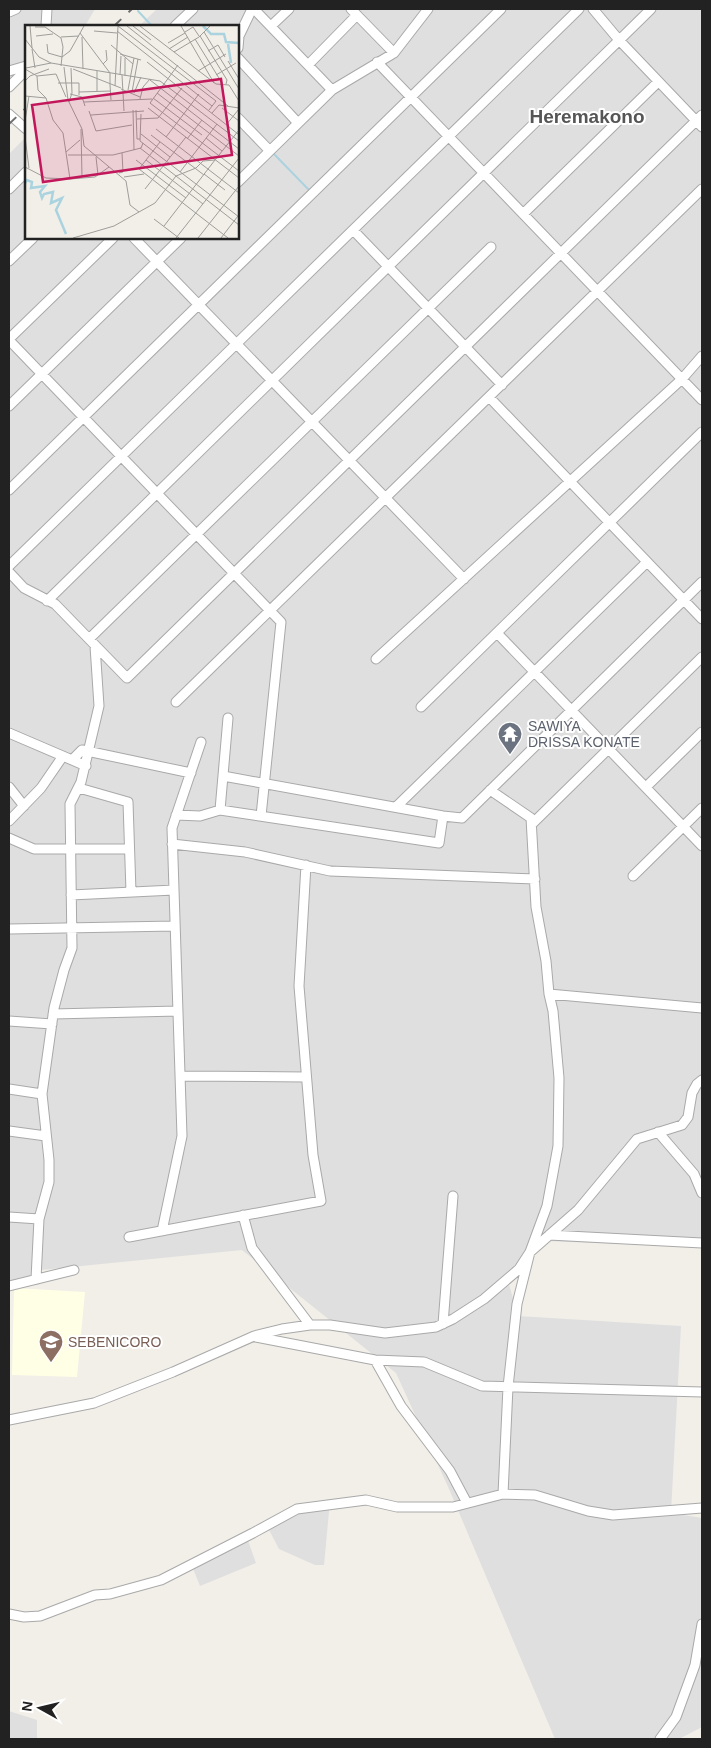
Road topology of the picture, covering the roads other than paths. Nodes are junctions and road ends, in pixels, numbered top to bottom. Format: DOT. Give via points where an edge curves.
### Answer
graph roads {
  1 [pos="16,9"];
  2 [pos="47,9"];
  3 [pos="193,9"];
  4 [pos="253,9"];
  5 [pos="289,9"];
  6 [pos="501,9"];
  7 [pos="579,9"];
  8 [pos="593,9"];
  9 [pos="651,9"];
  10 [pos="426,10"];
  11 [pos="9,12"];
  12 [pos="354,12"];
  13 [pos="46,25"];
  14 [pos="176,25"];
  15 [pos="271,26"];
  16 [pos="239,36"];
  17 [pos="619,40"];
  18 [pos="394,52"];
  19 [pos="239,59"];
  20 [pos="376,62"];
  21 [pos="308,65"];
  22 [pos="25,66"];
  23 [pos="9,71"];
  24 [pos="25,71"];
  25 [pos="658,82"];
  26 [pos="9,87"];
  27 [pos="332,90"];
  28 [pos="410,97"];
  29 [pos="9,114"];
  30 [pos="239,119"];
  31 [pos="700,121"];
  32 [pos="298,123"];
  33 [pos="25,128"];
  34 [pos="448,137"];
  35 [pos="269,150"];
  36 [pos="25,173"];
  37 [pos="484,174"];
  38 [pos="239,181"];
  39 [pos="9,189"];
  40 [pos="702,189"];
  41 [pos="524,214"];
  42 [pos="353,230"];
  43 [pos="31,239"];
  44 [pos="112,239"];
  45 [pos="135,239"];
  46 [pos="180,239"];
  47 [pos="491,247"];
  48 [pos="561,254"];
  49 [pos="9,261"];
  50 [pos="157,261"];
  51 [pos="388,267"];
  52 [pos="598,291"];
  53 [pos="199,304"];
  54 [pos="428,308"];
  55 [pos="9,340"];
  56 [pos="237,343"];
  57 [pos="466,347"];
  58 [pos="702,356"];
  59 [pos="42,374"];
  60 [pos="682,379"];
  61 [pos="272,380"];
  62 [pos="502,384"];
  63 [pos="489,397"];
  64 [pos="702,400"];
  65 [pos="9,406"];
  66 [pos="83,417"];
  67 [pos="312,422"];
  68 [pos="702,432"];
  69 [pos="121,456"];
  70 [pos="350,460"];
  71 [pos="570,481"];
  72 [pos="9,490"];
  73 [pos="157,494"];
  74 [pos="386,498"];
  75 [pos="610,523"];
  76 [pos="196,534"];
  77 [pos="647,562"];
  78 [pos="9,566"];
  79 [pos="9,572"];
  80 [pos="234,573"];
  81 [pos="464,579"];
  82 [pos="702,582"];
  83 [pos="684,600"];
  84 [pos="47,601"];
  85 [pos="270,611"];
  86 [pos="702,619"];
  87 [pos="497,633"];
  88 [pos="92,642"];
  89 [pos="702,657"];
  90 [pos="376,659"];
  91 [pos="534,672"];
  92 [pos="176,702"];
  93 [pos="421,707"];
  94 [pos="572,710"];
  95 [pos="228,718"];
  96 [pos="9,732"];
  97 [pos="702,732"];
  98 [pos="201,742"];
  99 [pos="609,749"];
  100 [pos="90,752"];
  101 [pos="63,756"];
  102 [pos="72,760"];
  103 [pos="86,766"];
  104 [pos="190,773"];
  105 [pos="223,776"];
  106 [pos="264,783"];
  107 [pos="9,787"];
  108 [pos="646,787"];
  109 [pos="79,788"];
  110 [pos="490,790"];
  111 [pos="24,806"];
  112 [pos="397,806"];
  113 [pos="702,808"];
  114 [pos="220,810"];
  115 [pos="176,815"];
  116 [pos="261,816"];
  117 [pos="443,816"];
  118 [pos="9,821"];
  119 [pos="532,824"];
  120 [pos="684,827"];
  121 [pos="9,838"];
  122 [pos="172,844"];
  123 [pos="702,846"];
  124 [pos="71,849"];
  125 [pos="129,849"];
  126 [pos="306,865"];
  127 [pos="633,876"];
  128 [pos="535,879"];
  129 [pos="174,890"];
  130 [pos="131,892"];
  131 [pos="71,895"];
  132 [pos="175,926"];
  133 [pos="72,928"];
  134 [pos="9,929"];
  135 [pos="549,994"];
  136 [pos="702,1008"];
  137 [pos="178,1011"];
  138 [pos="53,1014"];
  139 [pos="9,1021"];
  140 [pos="52,1024"];
  141 [pos="180,1076"];
  142 [pos="306,1077"];
  143 [pos="702,1080"];
  144 [pos="9,1089"];
  145 [pos="42,1094"];
  146 [pos="9,1131"];
  147 [pos="658,1132"];
  148 [pos="46,1136"];
  149 [pos="702,1193"];
  150 [pos="453,1196"];
  151 [pos="244,1215"];
  152 [pos="9,1217"];
  153 [pos="39,1219"];
  154 [pos="162,1231"];
  155 [pos="549,1235"];
  156 [pos="129,1237"];
  157 [pos="702,1243"];
  158 [pos="530,1252"];
  159 [pos="74,1270"];
  160 [pos="36,1279"];
  161 [pos="9,1286"];
  162 [pos="443,1324"];
  163 [pos="310,1325"];
  164 [pos="254,1336"];
  165 [pos="375,1360"];
  166 [pos="508,1387"];
  167 [pos="702,1392"];
  168 [pos="9,1412"];
  169 [pos="21,1418"];
  170 [pos="9,1420"];
  171 [pos="503,1494"];
  172 [pos="467,1503"];
  173 [pos="702,1508"];
  174 [pos="9,1614"];
  175 [pos="702,1624"];
  176 [pos="660,1739"];
  1 -- 11 [label="street"];
  2 -- 13 [label="street"];
  3 -- 14 [label="street"];
  4 -- 15 [label="street"];
  4 -- 16 [label="street"];
  5 -- 15 [label="street"];
  6 -- 28 [label="street"];
  7 -- 34 [label="street"];
  8 -- 17 [label="street"];
  9 -- 17 [label="street"];
  10 -- 18 [label="street"];
  12 -- 18 [label="street"];
  12 -- 21 [label="street"];
  15 -- 21 [label="street"];
  17 -- 25 [label="street"];
  17 -- 37 [label="street"];
  18 -- 20 [label="street"];
  19 -- 32 [label="street"];
  20 -- 27 [label="street"];
  20 -- 28 [label="street"];
  21 -- 27 [label="street"];
  22 -- 23 [label="street"];
  24 -- 26 [label="street"];
  25 -- 31 [label="street"];
  25 -- 41 [label="street"];
  27 -- 32 [label="street"];
  28 -- 34 [label="street"];
  28 -- 53 [label="street"];
  29 -- 33 [label="street"];
  30 -- 35 [label="street"];
  31 -- 48 [label="street"];
  32 -- 35 [label="street"];
  34 -- 37 [label="street"];
  34 -- 42 [label="street"];
  35 -- 38 [label="street"];
  36 -- 39 [label="street"];
  37 -- 41 [label="street"];
  37 -- 51 [label="street"];
  40 -- 52 [label="street"];
  41 -- 48 [label="street"];
  42 -- 51 [label="street"];
  42 -- 56 [label="street"];
  43 -- 49 [label="street"];
  44 -- 55 [label="street"];
  45 -- 50 [label="street"];
  46 -- 50 [label="street"];
  47 -- 54 [label="street"];
  48 -- 52 [label="street"];
  48 -- 57 [label="street"];
  50 -- 53 [label="street"];
  50 -- 59 [label="street"];
  51 -- 54 [label="street"];
  51 -- 61 [label="street"];
  52 -- 60 [label="street"];
  52 -- 62 [label="street"];
  53 -- 56 [label="street"];
  53 -- 66 [label="street"];
  54 -- 57 [label="street"];
  54 -- 67 [label="street"];
  55 -- 59 [label="street"];
  56 -- 61 [label="street"];
  56 -- 69 [label="street"];
  57 -- 62 [label="street"];
  57 -- 70 [label="street"];
  58 -- 60 [label="street"];
  59 -- 65 [label="street"];
  59 -- 66 [label="street"];
  60 -- 64 [label="street"];
  60 -- 71 [label="street"];
  61 -- 67 [label="street"];
  61 -- 73 [label="street"];
  62 -- 63 [label="street"];
  63 -- 71 [label="street"];
  63 -- 74 [label="street"];
  66 -- 69 [label="street"];
  66 -- 72 [label="street"];
  67 -- 70 [label="street"];
  67 -- 76 [label="street"];
  68 -- 75 [label="street"];
  69 -- 73 [label="street"];
  69 -- 78 [label="street"];
  70 -- 74 [label="street"];
  70 -- 80 [label="street"];
  71 -- 75 [label="street"];
  71 -- 81 [label="street"];
  73 -- 76 [label="street"];
  73 -- 84 [label="street"];
  74 -- 81 [label="street"];
  74 -- 85 [label="street"];
  75 -- 77 [label="street"];
  75 -- 87 [label="street"];
  76 -- 80 [label="street"];
  76 -- 88 [label="street"];
  77 -- 83 [label="street"];
  77 -- 91 [label="street"];
  79 -- 84 [label="street" via="24,588"];
  80 -- 85 [label="street"];
  80 -- 88 [label="street" via="127,678"];
  81 -- 90 [label="street"];
  82 -- 83 [label="street"];
  83 -- 86 [label="street"];
  83 -- 94 [label="street"];
  84 -- 88 [label="street" via="55,604"];
  85 -- 92 [label="street"];
  85 -- 106 [label="street" via="281,622"];
  87 -- 91 [label="street"];
  87 -- 93 [label="street"];
  88 -- 100 [label="street" via="99,706"];
  89 -- 99 [label="street"];
  91 -- 94 [label="street"];
  91 -- 112 [label="street"];
  94 -- 99 [label="street"];
  94 -- 110 [label="street"];
  95 -- 105 [label="street"];
  96 -- 101 [label="street"];
  97 -- 108 [label="street"];
  98 -- 104 [label="street"];
  99 -- 108 [label="street"];
  99 -- 119 [label="street"];
  100 -- 102 [label="street" via="82,750"];
  100 -- 103 [label="street"];
  100 -- 104 [label="street"];
  101 -- 102 [label="street"];
  101 -- 111 [label="street"];
  102 -- 103 [label="street"];
  103 -- 109 [label="street"];
  104 -- 115 [label="street"];
  105 -- 106 [label="street"];
  105 -- 114 [label="street"];
  106 -- 112 [label="street"];
  106 -- 116 [label="street"];
  107 -- 111 [label="street"];
  108 -- 120 [label="street"];
  109 -- 124 [label="street" via="70,804"];
  109 -- 125 [label="street" via="128,802"];
  110 -- 117 [label="street" via="462,818"];
  110 -- 119 [label="street" via="532,818"];
  111 -- 118 [label="street"];
  112 -- 117 [label="street"];
  113 -- 120 [label="street"];
  114 -- 115 [label="street" via="200,816"];
  114 -- 116 [label="street"];
  115 -- 122 [label="street"];
  116 -- 117 [label="street" via="439,844"];
  119 -- 128 [label="street"];
  120 -- 123 [label="street"];
  120 -- 127 [label="street"];
  121 -- 124 [label="street" via="34,849"];
  122 -- 126 [label="street" via="245,852"];
  122 -- 129 [label="street"];
  124 -- 125 [label="street"];
  124 -- 131 [label="street"];
  125 -- 130 [label="street"];
  126 -- 128 [label="street" via="330,871"];
  126 -- 142 [label="street" via="299,986"];
  128 -- 135 [label="street"];
  129 -- 130 [label="street"];
  129 -- 132 [label="street"];
  130 -- 131 [label="street"];
  131 -- 133 [label="street"];
  132 -- 133 [label="street"];
  132 -- 137 [label="street"];
  133 -- 134 [label="street"];
  133 -- 138 [label="street" via="72,948"];
  135 -- 136 [label="street"];
  135 -- 158 [label="street" via="559,1078 558,1146 547,1206"];
  137 -- 138 [label="street"];
  137 -- 141 [label="street"];
  138 -- 140 [label="street"];
  139 -- 140 [label="street"];
  140 -- 145 [label="street"];
  141 -- 142 [label="street"];
  141 -- 154 [label="street" via="182,1136"];
  142 -- 151 [label="street" via="321,1200"];
  143 -- 147 [label="street" via="692,1093 688,1117 682,1125"];
  144 -- 145 [label="street"];
  145 -- 148 [label="street"];
  146 -- 148 [label="street"];
  147 -- 149 [label="street" via="694,1174"];
  147 -- 155 [label="street" via="637,1139 578,1210"];
  148 -- 153 [label="street" via="48,1182"];
  150 -- 162 [label="street"];
  151 -- 154 [label="street"];
  151 -- 163 [label="street" via="252,1248"];
  152 -- 153 [label="street"];
  153 -- 160 [label="street"];
  154 -- 156 [label="street"];
  155 -- 157 [label="street"];
  155 -- 158 [label="street"];
  158 -- 162 [label="street" via="519,1268 484,1299"];
  158 -- 166 [label="street" via="517,1304"];
  159 -- 160 [label="street"];
  160 -- 161 [label="street"];
  162 -- 163 [label="street" via="385,1333"];
  163 -- 164 [label="street"];
  164 -- 165 [label="street"];
  164 -- 169 [label="street" via="94,1403"];
  165 -- 166 [label="street" via="424,1362 482,1386"];
  165 -- 172 [label="street" via="401,1406 450,1471"];
  166 -- 167 [label="street"];
  166 -- 171 [label="street"];
  168 -- 169 [label="street"];
  169 -- 170 [label="street"];
  171 -- 172 [label="street"];
  171 -- 173 [label="street" via="536,1495 613,1515"];
  172 -- 174 [label="street" via="398,1507 366,1500 297,1509 161,1580 110,1594 95,1594 40,1616"];
  175 -- 176 [label="street" via="695,1665 676,1717"];
}
